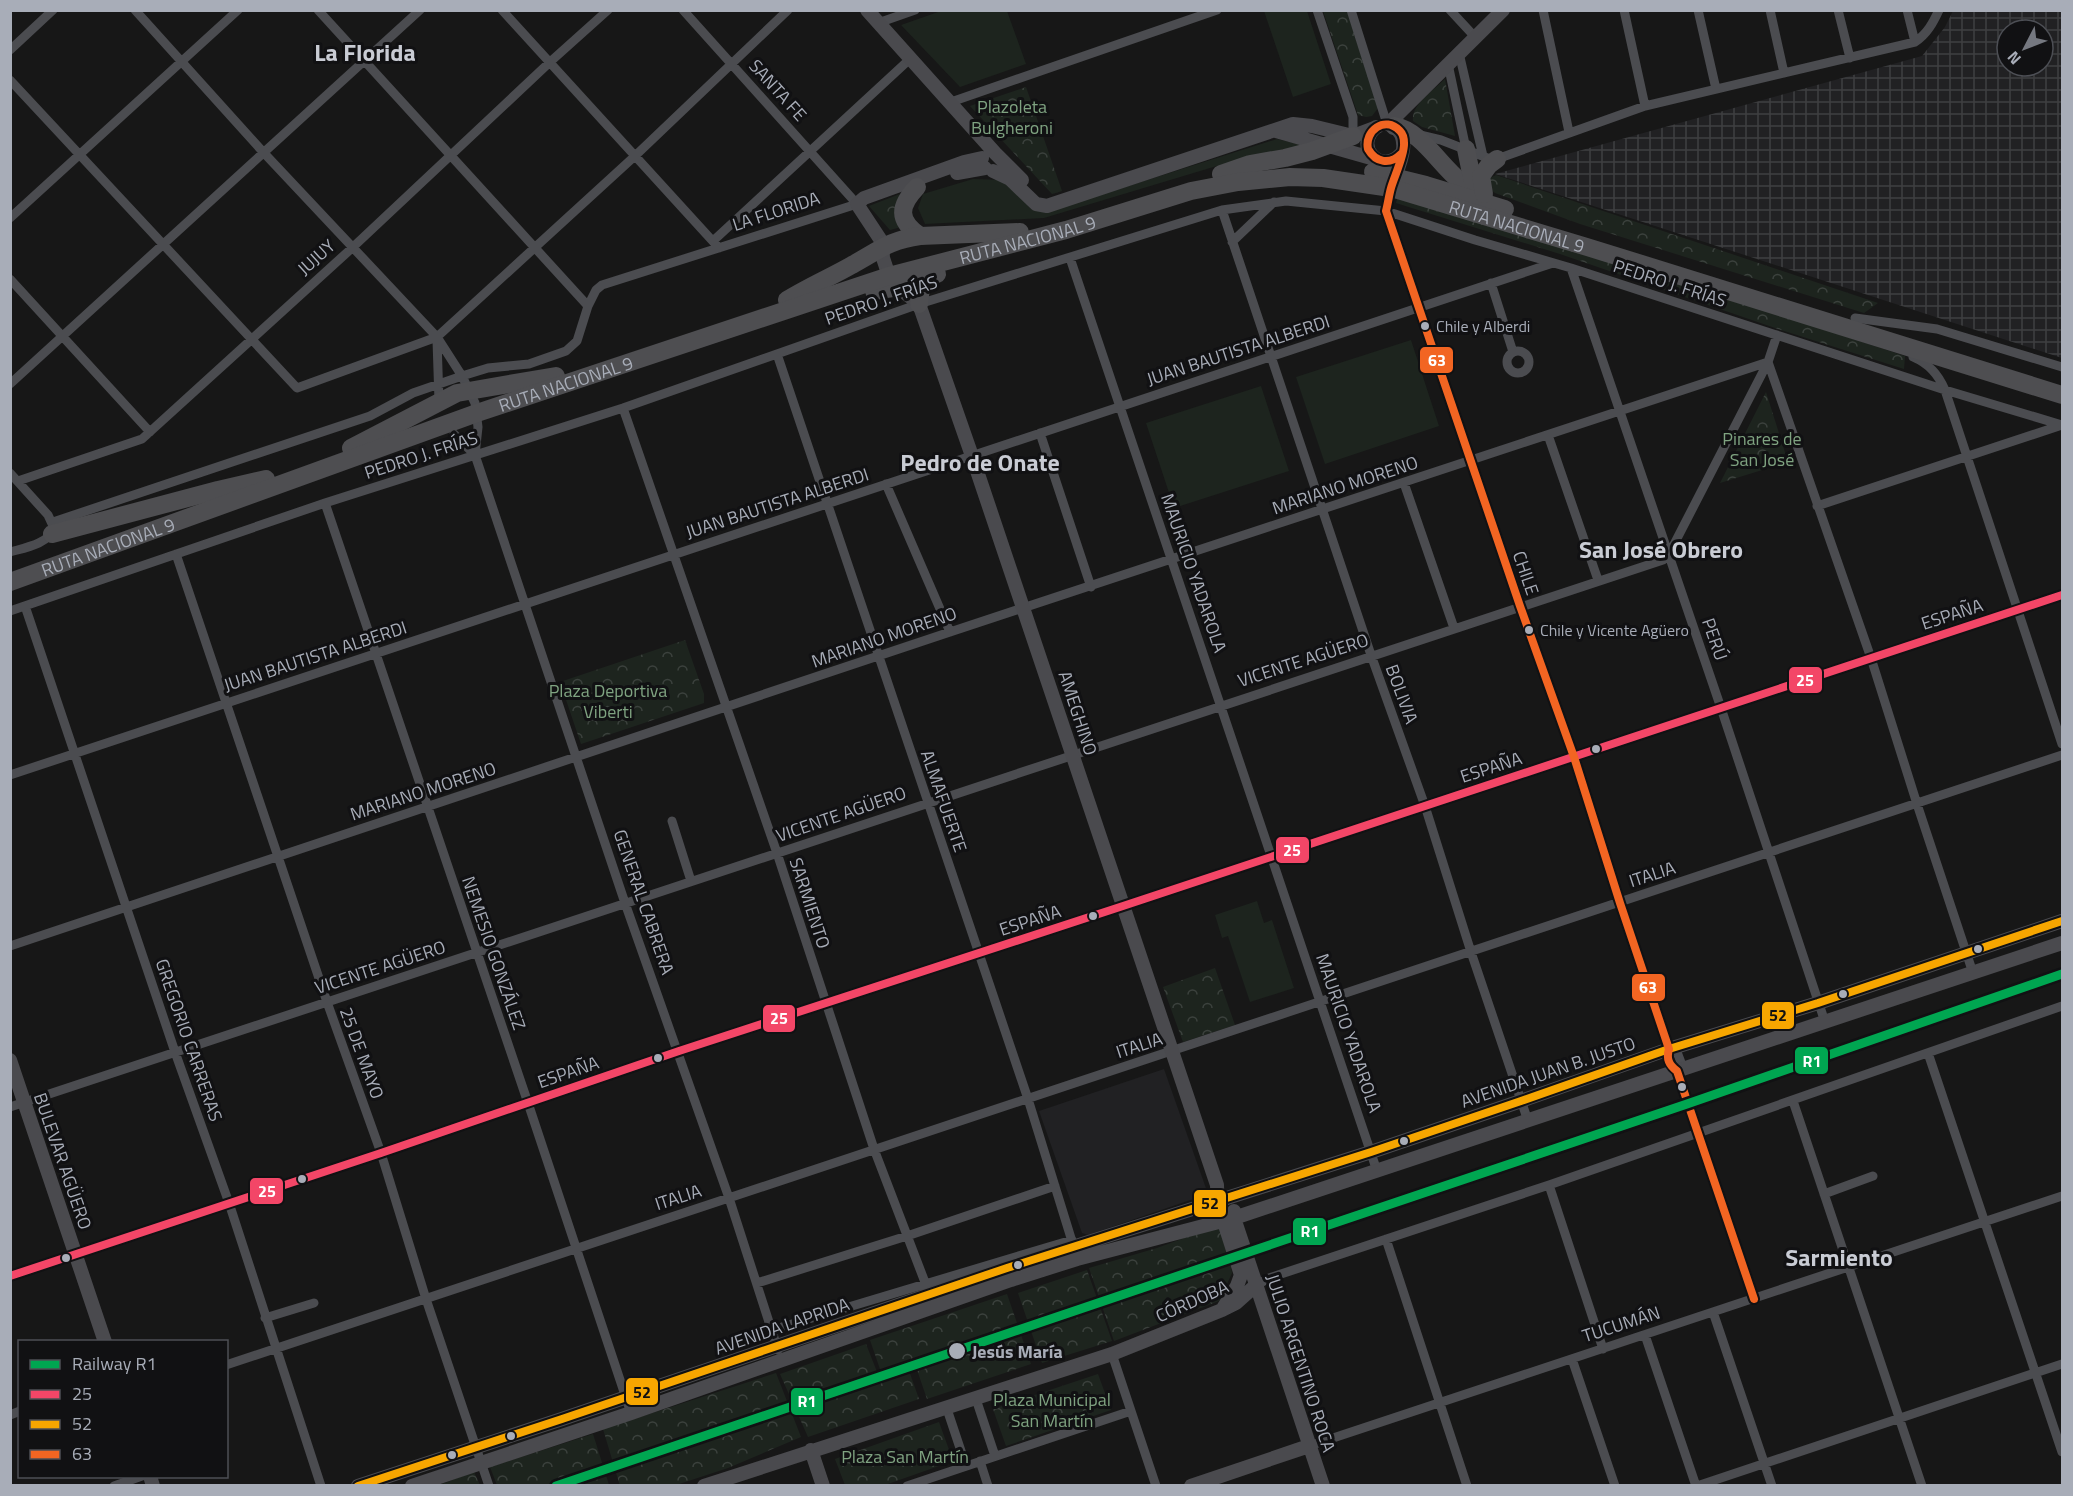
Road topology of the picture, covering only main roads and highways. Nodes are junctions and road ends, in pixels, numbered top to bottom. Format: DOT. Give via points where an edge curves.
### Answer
graph roads {
  1 [pos="1503,10"];
  2 [pos="869,11"];
  3 [pos="1395,129"];
  4 [pos="1276,131"];
  5 [pos="1361,138"];
  6 [pos="1329,146"];
  7 [pos="1401,154"];
  8 [pos="1379,160"];
  9 [pos="990,161"];
  10 [pos="1221,174"];
  11 [pos="1393,182"];
  12 [pos="917,187"];
  13 [pos="1484,196"];
  14 [pos="857,204"];
  15 [pos="1516,213"];
  16 [pos="920,236"];
  17 [pos="1021,237"];
  18 [pos="883,246"];
  19 [pos="891,276"];
  20 [pos="926,278"];
  21 [pos="787,300"];
  22 [pos="919,304"];
  23 [pos="559,381"];
  24 [pos="2062,383"];
  25 [pos="2062,395"];
  26 [pos="472,402"];
  27 [pos="351,448"];
  28 [pos="372,452"];
  29 [pos="266,479"];
  30 [pos="53,528"];
  31 [pos="10,569"];
  32 [pos="10,582"];
  33 [pos="2062,921"];
  34 [pos="2062,943"];
  35 [pos="10,1060"];
  36 [pos="1222,1200"];
  37 [pos="1229,1220"];
  38 [pos="1075,1249"];
  39 [pos="1255,1286"];
  40 [pos="930,1295"];
  41 [pos="1222,1310"];
  42 [pos="105,1340"];
  43 [pos="1309,1446"];
  44 [pos="811,1450"];
  45 [pos="358,1485"];
  46 [pos="412,1485"];
  47 [pos="704,1485"];
  48 [pos="823,1485"];
  49 [pos="1191,1485"];
  50 [pos="1323,1485"];
  1 -- 3 [label="main road" via="1412,99"];
  2 -- 9 [label="main road" via="980,135"];
  3 -- 5 [label="main road"];
  3 -- 7 [label="main road" via="1404,142"];
  3 -- 13 [label="highway"];
  4 -- 5 [label="main road" via="1301,124"];
  4 -- 6 [label="main road"];
  4 -- 9 [label="main road" via="1055,203"];
  5 -- 6 [label="highway"];
  5 -- 8 [label="main road"];
  6 -- 8 [label="main road"];
  6 -- 10 [label="highway"];
  7 -- 8 [label="main road" via="1391,161"];
  7 -- 11 [label="main road"];
  9 -- 12 [label="main road"];
  9 -- 14 [label="main road, LA FLORIDA" via="964,162 864,198"];
  10 -- 11 [label="highway, RUTA NACIONAL 9" via="1304,166"];
  10 -- 17 [label="highway, RUTA NACIONAL 9" via="1171,185"];
  11 -- 15 [label="highway, RUTA NACIONAL 9"];
  11 -- 17 [label="highway, RUTA NACIONAL 9" via="1306,177 1238,182 1181,194 1076,227"];
  11 -- 25 [label="highway, RUTA NACIONAL 9"];
  12 -- 14 [label="main road"];
  12 -- 16 [label="highway" via="902,209 905,222"];
  13 -- 13 [label="highway" via="1472,178 1482,155 1489,165 1481,176"];
  13 -- 15 [label="highway"];
  14 -- 18 [label="main road"];
  15 -- 24 [label="highway, RUTA NACIONAL 9"];
  16 -- 17 [label="highway"];
  16 -- 18 [label="highway"];
  17 -- 19 [label="highway, RUTA NACIONAL 9" via="926,254"];
  17 -- 20 [label="highway" via="999,254"];
  18 -- 19 [label="main road"];
  18 -- 21 [label="highway"];
  19 -- 20 [label="highway"];
  19 -- 21 [label="highway, RUTA NACIONAL 9"];
  19 -- 22 [label="main road"];
  19 -- 23 [label="highway, RUTA NACIONAL 9"];
  20 -- 22 [label="highway"];
  21 -- 23 [label="highway, RUTA NACIONAL 9"];
  22 -- 36 [label="main road, AMEGHINO"];
  23 -- 26 [label="highway"];
  23 -- 26 [label="highway" via="537,400"];
  26 -- 27 [label="highway, RUTA NACIONAL 9"];
  26 -- 27 [label="highway" via="457,393 439,393"];
  26 -- 28 [label="highway, RUTA NACIONAL 9"];
  26 -- 28 [label="highway" via="453,434"];
  27 -- 29 [label="highway, RUTA NACIONAL 9"];
  28 -- 32 [label="highway, RUTA NACIONAL 9"];
  29 -- 30 [label="highway" via="70,530"];
  29 -- 31 [label="highway, RUTA NACIONAL 9" via="39,562"];
  33 -- 36 [label="main road, AVENIDA JUAN B. JUSTO"];
  34 -- 37 [label="main road"];
  35 -- 42 [label="main road, BULEVAR AGÜERO"];
  36 -- 37 [label="main road, AMEGHINO" via="1233,1208"];
  36 -- 38 [label="main road, AVENIDA LAPRIDA"];
  37 -- 38 [label="main road, AVENIDA LAPRIDA"];
  37 -- 39 [label="main road, JULIO ARGENTINO ROCA"];
  37 -- 41 [label="main road" via="1241,1275"];
  38 -- 40 [label="main road, AVENIDA LAPRIDA"];
  39 -- 41 [label="main road, CÓRDOBA"];
  39 -- 43 [label="main road, JULIO ARGENTINO ROCA"];
  40 -- 45 [label="main road, AVENIDA LAPRIDA"];
  40 -- 46 [label="main road, AVENIDA LAPRIDA" via="781,1361"];
  41 -- 44 [label="main road, CÓRDOBA" via="1112,1354"];
  43 -- 49 [label="main road, TUCUMÁN"];
  43 -- 50 [label="main road, JULIO ARGENTINO ROCA"];
  44 -- 47 [label="main road, CÓRDOBA"];
  44 -- 48 [label="main road"];
}
